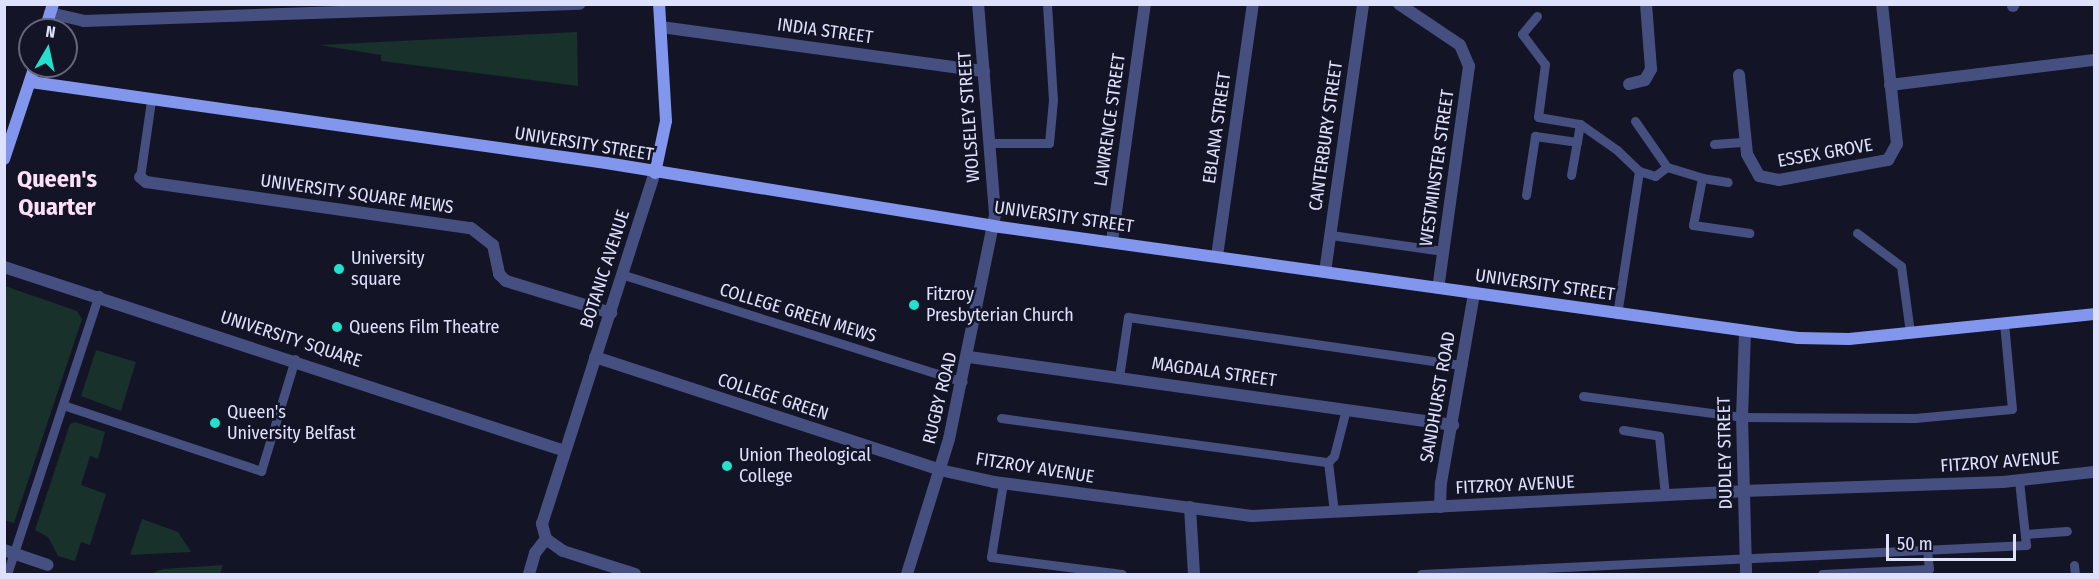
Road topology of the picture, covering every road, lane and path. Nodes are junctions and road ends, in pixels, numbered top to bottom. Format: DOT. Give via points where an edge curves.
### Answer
graph roads {
  1 [pos="580,4"];
  2 [pos="658,4"];
  3 [pos="978,4"];
  4 [pos="1047,4"];
  5 [pos="1144,4"];
  6 [pos="1252,4"];
  7 [pos="1363,4"];
  8 [pos="1399,4"];
  9 [pos="1646,4"];
  10 [pos="1882,4"];
  11 [pos="51,9"];
  12 [pos="1537,16"];
  13 [pos="661,27"];
  14 [pos="2094,60"];
  15 [pos="984,71"];
  16 [pos="1739,75"];
  17 [pos="32,78"];
  18 [pos="31,82"];
  19 [pos="1629,84"];
  20 [pos="1890,85"];
  21 [pos="151,101"];
  22 [pos="1635,121"];
  23 [pos="1580,124"];
  24 [pos="1577,142"];
  25 [pos="1745,142"];
  26 [pos="989,143"];
  27 [pos="1714,144"];
  28 [pos="4,159"];
  29 [pos="1668,167"];
  30 [pos="1640,171"];
  31 [pos="656,173"];
  32 [pos="1571,175"];
  33 [pos="140,177"];
  34 [pos="1702,178"];
  35 [pos="1728,182"];
  36 [pos="1526,195"];
  37 [pos="993,226"];
  38 [pos="1749,233"];
  39 [pos="1857,233"];
  40 [pos="1331,234"];
  41 [pos="1112,241"];
  42 [pos="1443,251"];
  43 [pos="1217,256"];
  44 [pos="4,267"];
  45 [pos="1325,272"];
  46 [pos="624,275"];
  47 [pos="1438,288"];
  48 [pos="1474,293"];
  49 [pos="99,295"];
  50 [pos="611,313"];
  51 [pos="1617,314"];
  52 [pos="2094,314"];
  53 [pos="2004,323"];
  54 [pos="1745,332"];
  55 [pos="1910,333"];
  56 [pos="595,357"];
  57 [pos="969,357"];
  58 [pos="296,359"];
  59 [pos="1463,365"];
  60 [pos="1119,377"];
  61 [pos="963,382"];
  62 [pos="1583,396"];
  63 [pos="63,405"];
  64 [pos="1346,409"];
  65 [pos="1742,417"];
  66 [pos="1001,418"];
  67 [pos="1453,425"];
  68 [pos="1623,430"];
  69 [pos="565,451"];
  70 [pos="1328,462"];
  71 [pos="940,470"];
  72 [pos="2094,472"];
  73 [pos="2019,481"];
  74 [pos="1003,483"];
  75 [pos="1742,491"];
  76 [pos="1665,495"];
  77 [pos="1190,507"];
  78 [pos="1440,507"];
  79 [pos="1334,512"];
  80 [pos="2067,531"];
  81 [pos="2025,534"];
  82 [pos="546,539"];
  83 [pos="1927,549"];
  84 [pos="9,551"];
  85 [pos="1845,552"];
  86 [pos="1745,556"];
  87 [pos="53,566"];
  88 [pos="1846,573"];
  89 [pos="7,574"];
  90 [pos="529,574"];
  91 [pos="635,574"];
  92 [pos="907,574"];
  93 [pos="1122,574"];
  94 [pos="1194,574"];
  95 [pos="1421,574"];
  96 [pos="1746,574"];
  97 [pos="1822,574"];
  1 -- 11 [label="street" via="84,21"];
  2 -- 13 [label="street, BOTANIC AVENUE"];
  3 -- 15 [label="street, WOLSELEY STREET"];
  4 -- 26 [label="lane" via="1053,100 1049,142"];
  5 -- 41 [label="street, LAWRENCE STREET"];
  6 -- 43 [label="street, EBLANA STREET"];
  7 -- 40 [label="street, CANTERBURY STREET"];
  8 -- 42 [label="street, WESTMINSTER STREET" via="1466,54 1469,66"];
  9 -- 19 [label="street" via="1651,69 1645,80"];
  10 -- 20 [label="street, ESSEX GROVE"];
  12 -- 23 [label="lane" via="1521,34 1545,64 1538,117"];
  13 -- 15 [label="street, INDIA STREET"];
  13 -- 31 [label="street, BOTANIC AVENUE" via="666,121"];
  14 -- 20 [label="street"];
  15 -- 26 [label="street, WOLSELEY STREET"];
  16 -- 25 [label="street, ESSEX GROVE"];
  17 -- 18 [label="street"];
  18 -- 21 [label="street, UNIVERSITY STREET"];
  18 -- 28 [label="street"];
  20 -- 25 [label="street, ESSEX GROVE" via="1897,144 1888,160 1767,180 1754,170"];
  21 -- 31 [label="street, UNIVERSITY STREET"];
  21 -- 33 [label="lane, UNIVERSITY SQUARE MEWS"];
  22 -- 29 [label="lane"];
  23 -- 24 [label="lane"];
  23 -- 30 [label="lane"];
  24 -- 32 [label="lane"];
  24 -- 36 [label="lane" via="1535,132"];
  25 -- 27 [label="lane"];
  26 -- 37 [label="street, WOLSELEY STREET"];
  29 -- 30 [label="lane" via="1655,176"];
  29 -- 34 [label="lane"];
  30 -- 51 [label="lane"];
  31 -- 37 [label="street, UNIVERSITY STREET"];
  31 -- 46 [label="street, BOTANIC AVENUE"];
  33 -- 50 [label="street, UNIVERSITY SQUARE MEWS" via="146,182 471,228 493,245 499,274 506,282"];
  34 -- 35 [label="lane"];
  34 -- 38 [label="lane" via="1694,225"];
  37 -- 41 [label="street, UNIVERSITY STREET"];
  37 -- 57 [label="street, RUGBY ROAD"];
  39 -- 55 [label="lane" via="1901,266"];
  40 -- 42 [label="lane"];
  40 -- 45 [label="street, CANTERBURY STREET"];
  41 -- 43 [label="street, UNIVERSITY STREET"];
  42 -- 47 [label="street, WESTMINSTER STREET"];
  43 -- 45 [label="street, UNIVERSITY STREET"];
  44 -- 49 [label="street, UNIVERSITY SQUARE"];
  45 -- 47 [label="street, UNIVERSITY STREET"];
  46 -- 50 [label="street, BOTANIC AVENUE"];
  46 -- 61 [label="lane, COLLEGE GREEN MEWS"];
  47 -- 48 [label="street, UNIVERSITY STREET"];
  48 -- 51 [label="street, UNIVERSITY STREET"];
  48 -- 59 [label="street, SANDHURST ROAD"];
  49 -- 58 [label="street, UNIVERSITY SQUARE"];
  49 -- 63 [label="lane"];
  50 -- 56 [label="street, BOTANIC AVENUE"];
  51 -- 54 [label="street, UNIVERSITY STREET"];
  52 -- 53 [label="street, UNIVERSITY STREET"];
  53 -- 55 [label="street, UNIVERSITY STREET"];
  53 -- 65 [label="lane" via="2012,409 1916,418"];
  54 -- 55 [label="street, UNIVERSITY STREET" via="1849,339"];
  54 -- 65 [label="street, DUDLEY STREET"];
  56 -- 69 [label="street, BOTANIC AVENUE"];
  56 -- 71 [label="street, COLLEGE GREEN"];
  57 -- 60 [label="street, MAGDALA STREET"];
  57 -- 61 [label="street, RUGBY ROAD"];
  58 -- 63 [label="lane" via="261,471"];
  58 -- 69 [label="street, UNIVERSITY SQUARE"];
  59 -- 60 [label="lane" via="1128,317"];
  59 -- 67 [label="street, SANDHURST ROAD"];
  60 -- 64 [label="street, MAGDALA STREET"];
  61 -- 71 [label="street, RUGBY ROAD"];
  62 -- 65 [label="lane"];
  63 -- 84 [label="lane"];
  64 -- 67 [label="street, MAGDALA STREET"];
  64 -- 70 [label="lane" via="1334,456"];
  65 -- 75 [label="street, DUDLEY STREET"];
  66 -- 70 [label="lane"];
  67 -- 78 [label="street, SANDHURST ROAD"];
  68 -- 76 [label="lane" via="1659,436"];
  69 -- 82 [label="street, BOTANIC AVENUE" via="542,524"];
  70 -- 79 [label="lane"];
  71 -- 74 [label="street, FITZROY AVENUE"];
  71 -- 92 [label="street, RUGBY ROAD"];
  72 -- 73 [label="street, FITZROY AVENUE"];
  73 -- 75 [label="street, FITZROY AVENUE"];
  73 -- 81 [label="lane"];
  74 -- 77 [label="street, FITZROY AVENUE"];
  74 -- 93 [label="lane" via="992,557"];
  75 -- 76 [label="street, FITZROY AVENUE"];
  75 -- 86 [label="street, DUDLEY STREET"];
  76 -- 78 [label="street, FITZROY AVENUE"];
  77 -- 79 [label="street, FITZROY AVENUE" via="1252,516"];
  77 -- 94 [label="street"];
  78 -- 79 [label="street, FITZROY AVENUE"];
  80 -- 81 [label="lane"];
  81 -- 83 [label="lane" via="2026,545"];
  82 -- 90 [label="street" via="535,553"];
  82 -- 91 [label="street" via="563,551"];
  83 -- 85 [label="lane"];
  83 -- 88 [label="lane" via="1929,569"];
  84 -- 87 [label="street"];
  84 -- 89 [label="lane"];
  85 -- 86 [label="lane"];
  85 -- 88 [label="lane"];
  86 -- 95 [label="lane"];
  86 -- 96 [label="street, DUDLEY STREET"];
  88 -- 97 [label="lane"];
}
